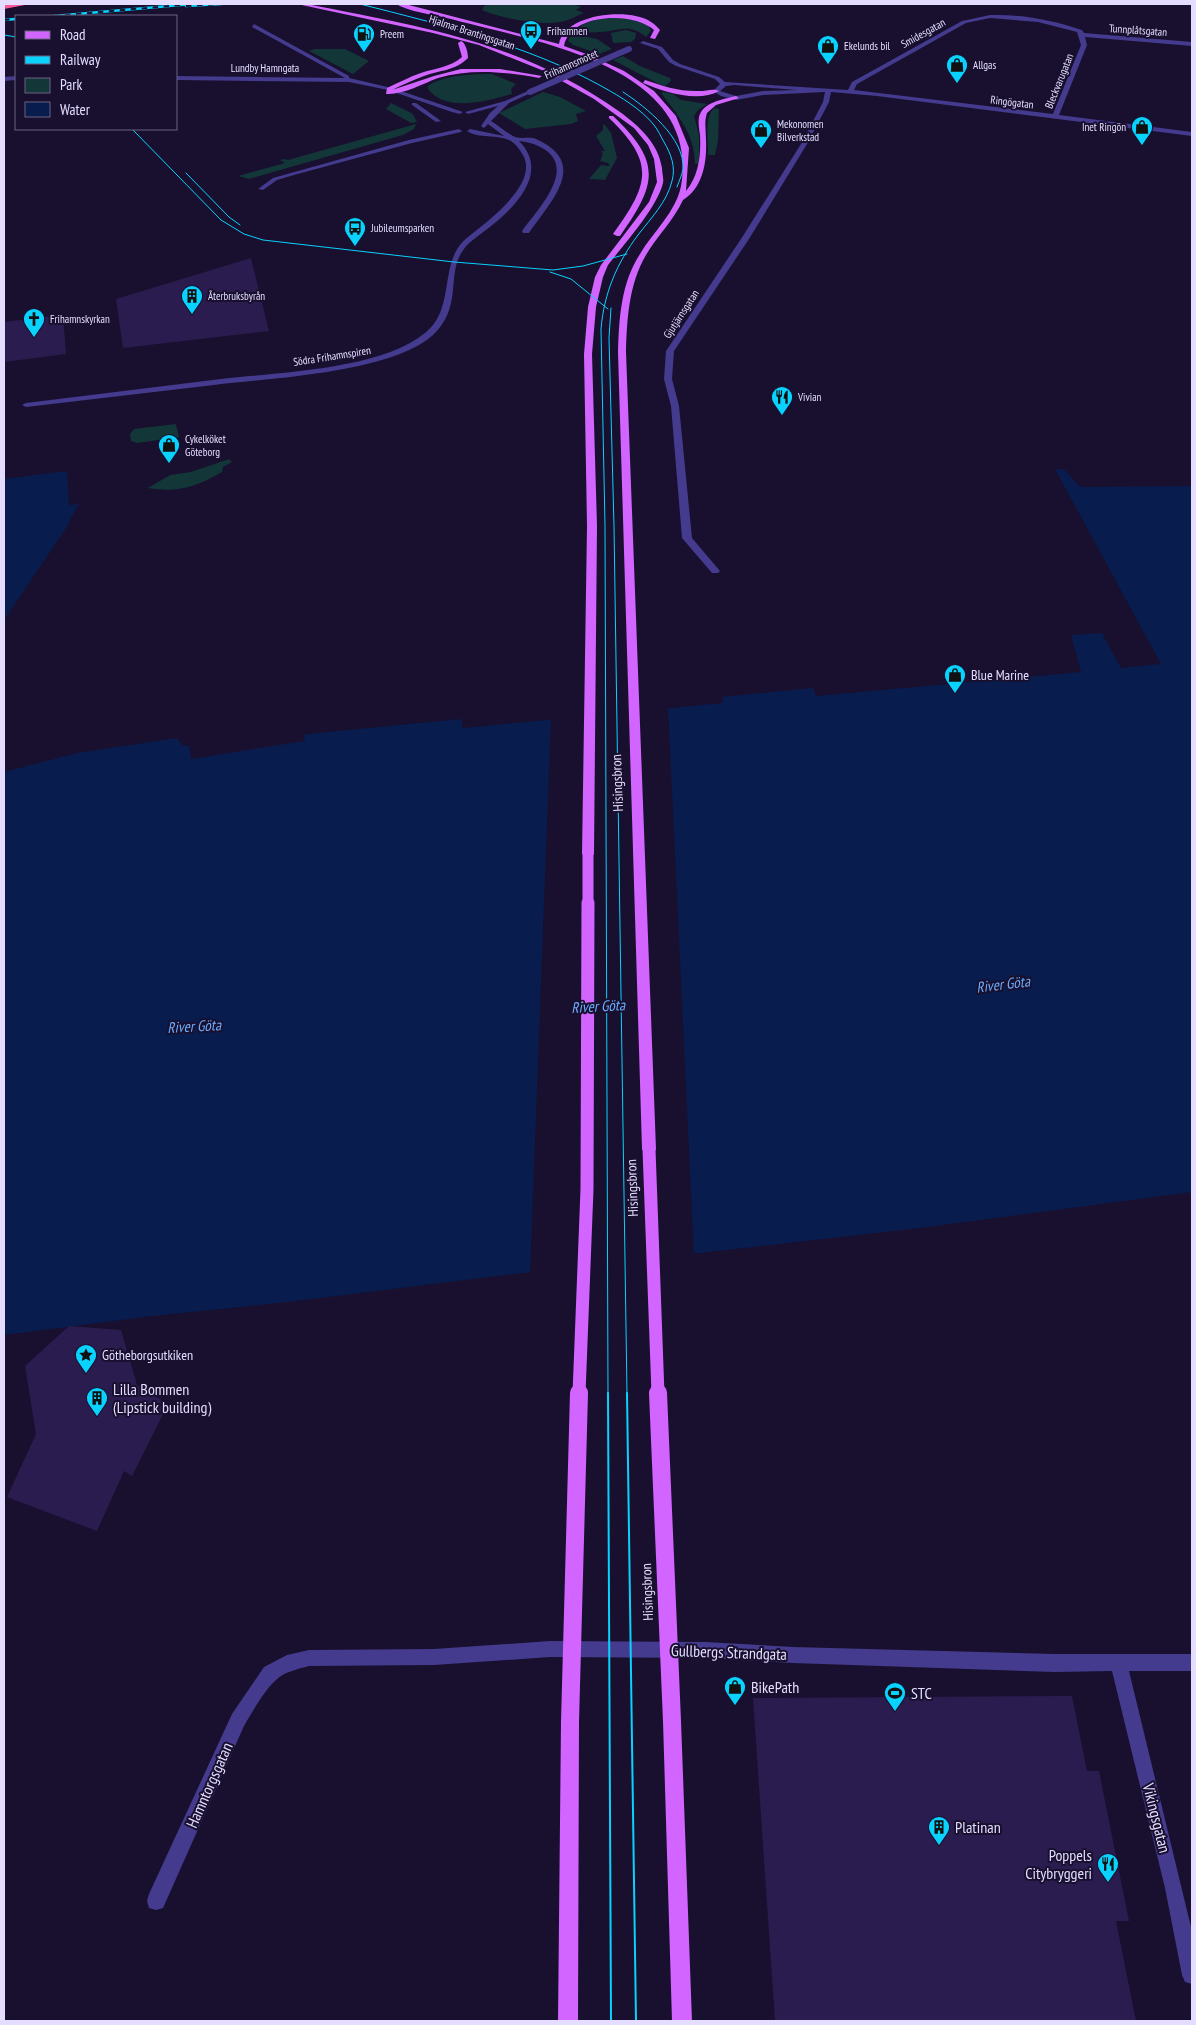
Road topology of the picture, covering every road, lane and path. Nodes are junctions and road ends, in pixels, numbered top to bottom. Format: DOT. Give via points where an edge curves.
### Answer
graph roads {
  1 [pos="27,4"];
  2 [pos="300,4"];
  3 [pos="399,4"];
  4 [pos="414,4"];
  5 [pos="4,7"];
  6 [pos="421,10"];
  7 [pos="254,26"];
  8 [pos="447,34"];
  9 [pos="1082,35"];
  10 [pos="653,38"];
  11 [pos="461,43"];
  12 [pos="643,43"];
  13 [pos="1192,44"];
  14 [pos="562,48"];
  15 [pos="539,76"];
  16 [pos="629,76"];
  17 [pos="178,78"];
  18 [pos="355,80"];
  19 [pos="419,84"];
  20 [pos="724,84"];
  21 [pos="829,90"];
  22 [pos="388,91"];
  23 [pos="397,91"];
  24 [pos="716,91"];
  25 [pos="851,91"];
  26 [pos="417,97"];
  27 [pos="736,98"];
  28 [pos="508,102"];
  29 [pos="460,112"];
  30 [pos="468,112"];
  31 [pos="1055,117"];
  32 [pos="488,120"];
  33 [pos="438,122"];
  34 [pos="459,131"];
  35 [pos="470,131"];
  36 [pos="1192,134"];
  37 [pos="512,138"];
  38 [pos="411,141"];
  39 [pos="261,188"];
  40 [pos="678,202"];
  41 [pos="526,231"];
  42 [pos="613,252"];
  43 [pos="622,352"];
  44 [pos="588,354"];
  45 [pos="26,405"];
  46 [pos="715,571"];
  47 [pos="1118,1662"];
  48 [pos="1192,1662"];
  49 [pos="270,1674"];
  50 [pos="156,1901"];
  51 [pos="1192,1975"];
  52 [pos="568,2021"];
  53 [pos="682,2021"];
  1 -- 5 [label="highway"];
  2 -- 8 [label="main road, Hjalmar Brantingsgatan"];
  3 -- 6 [label="main road, Hjalmar Brantingsgatan"];
  4 -- 6 [label="main road"];
  6 -- 14 [label="main road, Hjalmar Brantingsgatan"];
  7 -- 18 [label="street, Lundby Hamngata"];
  8 -- 11 [label="main road"];
  8 -- 42 [label="main road, Hjalmar Brantingsgatan" via="550,72 623,116 645,136 657,159 660,174 657,191 648,208"];
  9 -- 13 [label="street, Tunnplåtsgatan"];
  9 -- 25 [label="street, Smidesgatan" via="1074,29 1013,16 976,17 854,83"];
  9 -- 31 [label="street, Bleckvarugatan" via="1084,45"];
  10 -- 12 [label="street, Frihamnsmotet"];
  10 -- 14 [label="main road" via="657,30 645,20 604,17 571,28 561,38"];
  11 -- 15 [label="main road"];
  11 -- 22 [label="main road" via="465,58 460,62 422,74"];
  12 -- 20 [label="street" via="660,48 678,66 717,78"];
  12 -- 28 [label="street, Frihamnsmotet, bridge"];
  14 -- 16 [label="main road, Hjalmar Brantingsgatan" via="612,65"];
  15 -- 19 [label="main road" via="514,71 472,71 444,75"];
  15 -- 42 [label="main road" via="607,114 633,139 641,152 648,172 643,192 615,238"];
  16 -- 24 [label="main road" via="666,90 699,94"];
  16 -- 40 [label="main road, Hjalmar Brantingsgatan" via="663,104 674,117 683,138 687,163"];
  17 -- 18 [label="street, Lundby Hamngata"];
  18 -- 22 [label="street, Lundby Hamngata"];
  19 -- 23 [label="main road"];
  19 -- 26 [label="street"];
  20 -- 21 [label="street, Ringögatan"];
  20 -- 24 [label="street"];
  21 -- 25 [label="street, Ringögatan"];
  21 -- 27 [label="street, Ringögatan" via="764,93"];
  21 -- 46 [label="street, Gjutjärnsgatan" via="804,144 670,351 666,367 668,387 675,406 687,538"];
  22 -- 23 [label="street, Lundby Hamngata"];
  22 -- 33 [label="street, Lundby Hamngata" via="412,102"];
  23 -- 26 [label="street, Lundby Hamngata"];
  24 -- 27 [label="street, Ringögatan"];
  25 -- 31 [label="street, Ringögatan"];
  26 -- 29 [label="street, Lundby Hamngata" via="441,109"];
  27 -- 40 [label="main road" via="714,104 704,112 702,170 688,194"];
  28 -- 30 [label="street, Frihamnsmotet"];
  28 -- 32 [label="street, Frihamnsmotet"];
  29 -- 30 [label="street"];
  29 -- 33 [label="street" via="445,115"];
  30 -- 32 [label="street" via="481,114"];
  31 -- 36 [label="street, Ringögatan"];
  32 -- 35 [label="street, Frihamnsmotet" via="483,127"];
  32 -- 37 [label="street"];
  33 -- 34 [label="street, Lundby Hamngata" via="445,129"];
  33 -- 38 [label="street"];
  34 -- 35 [label="street"];
  34 -- 38 [label="street"];
  35 -- 37 [label="street"];
  37 -- 41 [label="street" via="533,140 545,146 556,154 560,165 557,188"];
  37 -- 45 [label="street, Södra Frihamnspiren" via="529,160 528,175 520,192 503,213 460,248 454,262 448,305 439,326 415,344 374,361 327,370"];
  38 -- 39 [label="street" via="275,179"];
  40 -- 43 [label="main road, Hjalmar Brantingsgatan" via="633,274 627,291"];
  42 -- 44 [label="main road, Hjalmar Brantingsgatan" via="596,286"];
  43 -- 53 [label="main road, Hisingsbron, bridge"];
  44 -- 52 [label="main road, Hisingsbron, bridge" via="592,526 586,1189 570,1722"];
  47 -- 48 [label="street, Gullbergs Strandgata"];
  47 -- 49 [label="street, Gullbergs Strandgata" via="1055,1663 706,1650 550,1648 434,1657 309,1658 287,1664"];
  47 -- 51 [label="street, Vikingsgatan" via="1172,1878"];
  49 -- 50 [label="street, Hamntorgsgatan" via="238,1720"];
}
